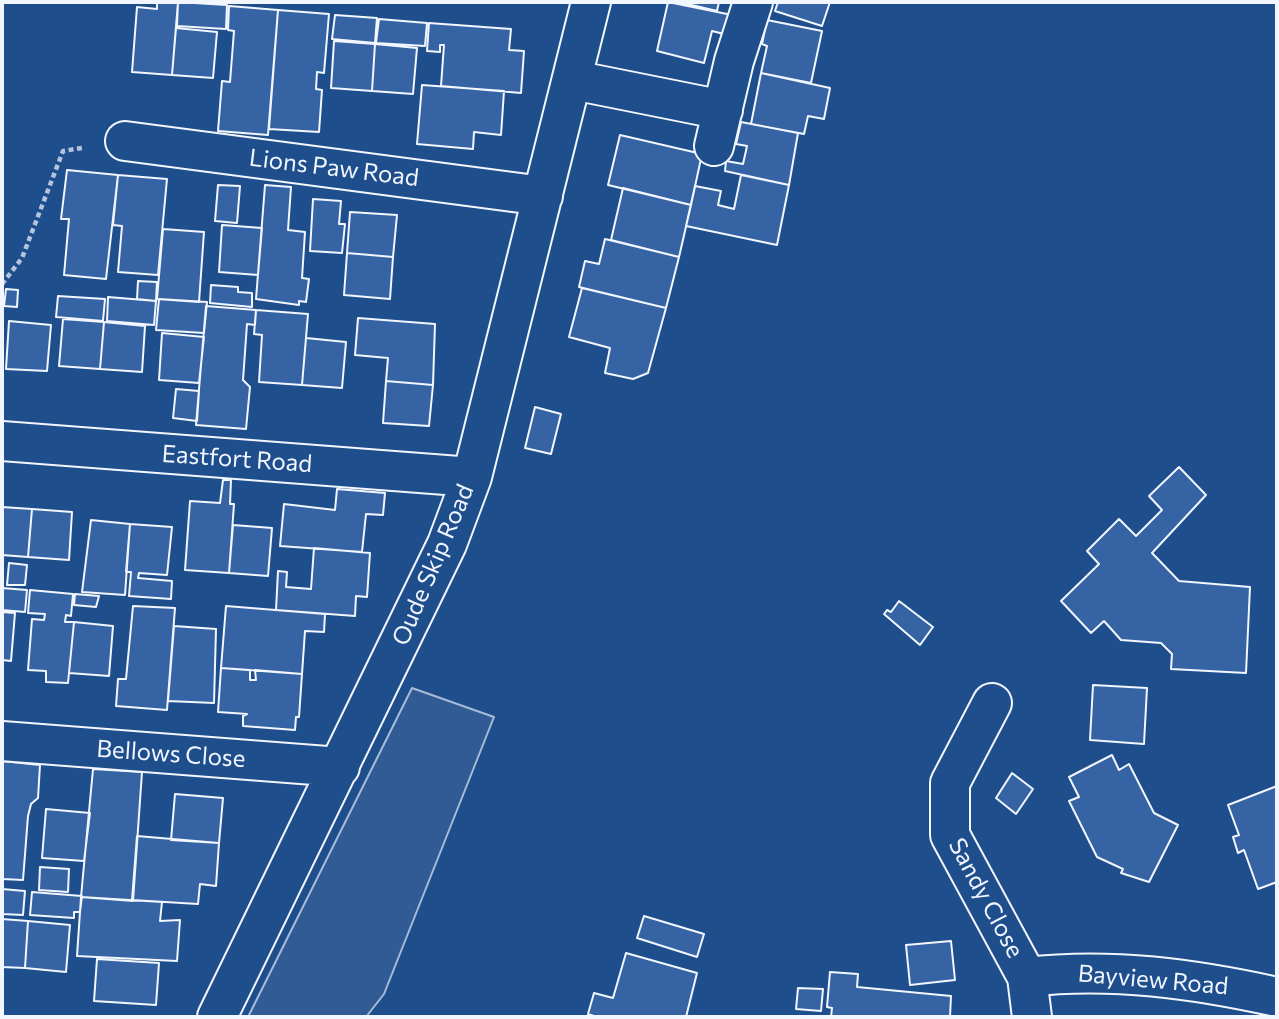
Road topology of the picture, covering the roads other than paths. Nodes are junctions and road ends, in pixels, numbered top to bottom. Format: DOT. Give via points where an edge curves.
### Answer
graph roads {
  1 [pos="591,2"];
  2 [pos="753,2"];
  3 [pos="573,80"];
  4 [pos="125,141"];
  5 [pos="543,196"];
  6 [pos="2,440"];
  7 [pos="471,477"];
  8 [pos="992,703"];
  9 [pos="2,741"];
  10 [pos="340,767"];
  11 [pos="1027,977"];
  12 [pos="1277,997"];
  13 [pos="217,1017"];
  14 [pos="1032,1017"];
  1 -- 3 [label="street, Oude Skip Road"];
  2 -- 3 [label="street" via="718,128"];
  3 -- 5 [label="street, Oude Skip Road"];
  4 -- 5 [label="street, Lions Paw Road"];
  5 -- 7 [label="street, Oude Skip Road"];
  6 -- 7 [label="street, Eastfort Road"];
  7 -- 10 [label="street, Oude Skip Road" via="425,594"];
  8 -- 11 [label="street, Sandy Close" via="950,783 950,835"];
  9 -- 10 [label="street, Bellows Close"];
  10 -- 13 [label="street, Oude Skip Road"];
  11 -- 12 [label="street, Bayview Road" via="1073,971 1124,973"];
  11 -- 14 [label="street"];
}
